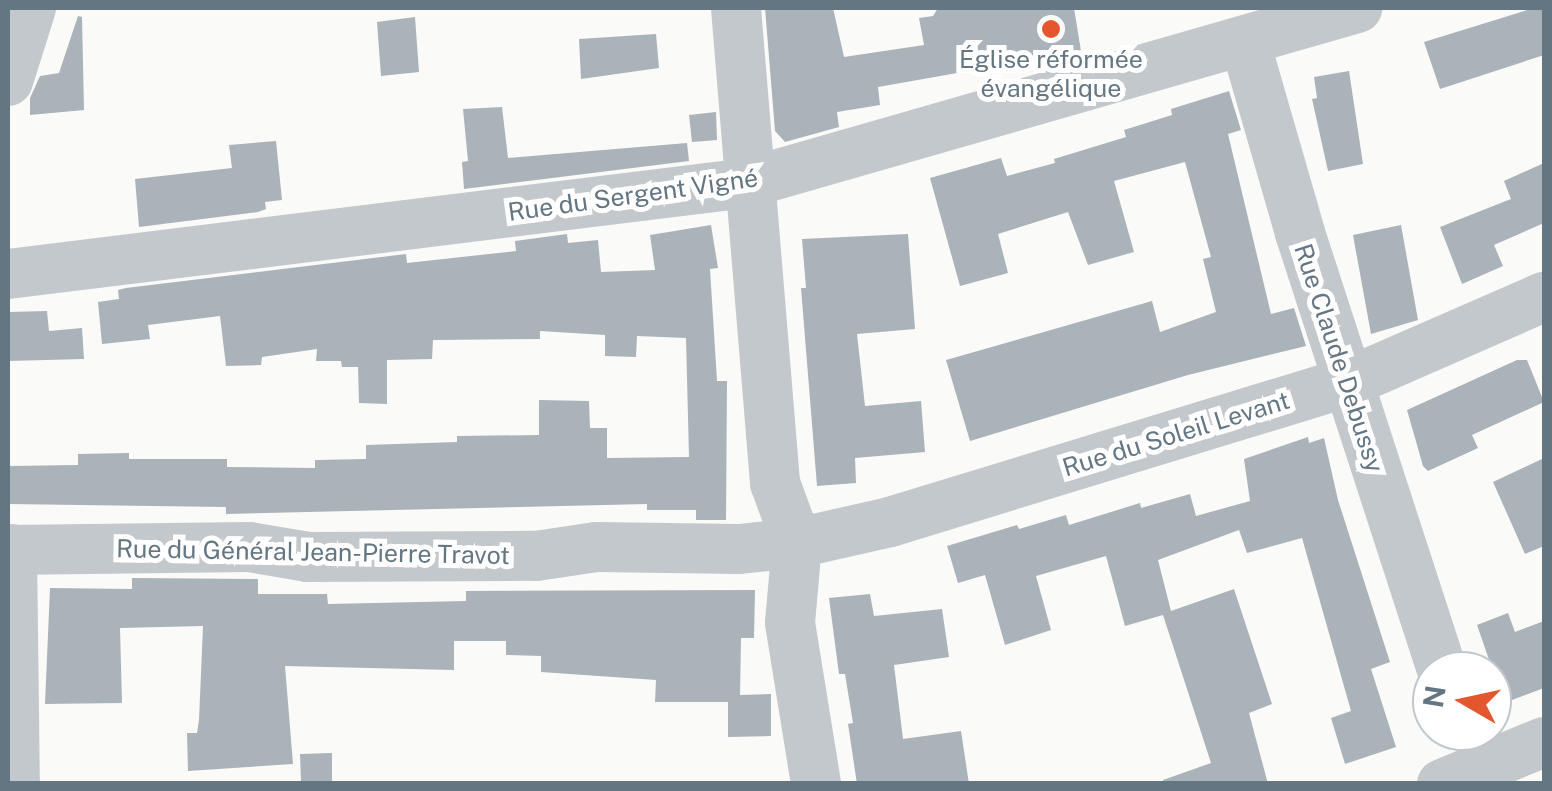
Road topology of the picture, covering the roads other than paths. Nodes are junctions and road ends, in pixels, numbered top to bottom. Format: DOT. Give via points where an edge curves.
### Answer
graph roads {
  1 [pos="31,8"];
  2 [pos="736,8"];
  3 [pos="1357,8"];
  4 [pos="1245,42"];
  5 [pos="8,81"];
  6 [pos="747,184"];
  7 [pos="8,274"];
  8 [pos="1544,297"];
  9 [pos="1349,382"];
  10 [pos="797,543"];
  11 [pos="10,550"];
  12 [pos="1436,651"];
  13 [pos="1544,742"];
  14 [pos="1460,762"];
  15 [pos="16,784"];
  16 [pos="816,784"];
  1 -- 5 [label="street"];
  2 -- 6 [label="street"];
  3 -- 4 [label="street, Rue du Sergent Vigné"];
  4 -- 6 [label="street, Rue du Sergent Vigné"];
  4 -- 9 [label="street, Rue Claude Debussy"];
  6 -- 7 [label="street, Rue du Sergent Vigné"];
  6 -- 10 [label="street" via="775,482"];
  8 -- 9 [label="street, Rue du Soleil Levant"];
  9 -- 10 [label="street, Rue du Soleil Levant" via="890,522"];
  9 -- 12 [label="street, Rue Claude Debussy"];
  10 -- 11 [label="street, Rue du Général Jean-Pierre Travot" via="596,547 536,556 308,557 249,547"];
  10 -- 16 [label="street" via="790,623"];
  11 -- 15 [label="street"];
  13 -- 14 [label="street"];
}
